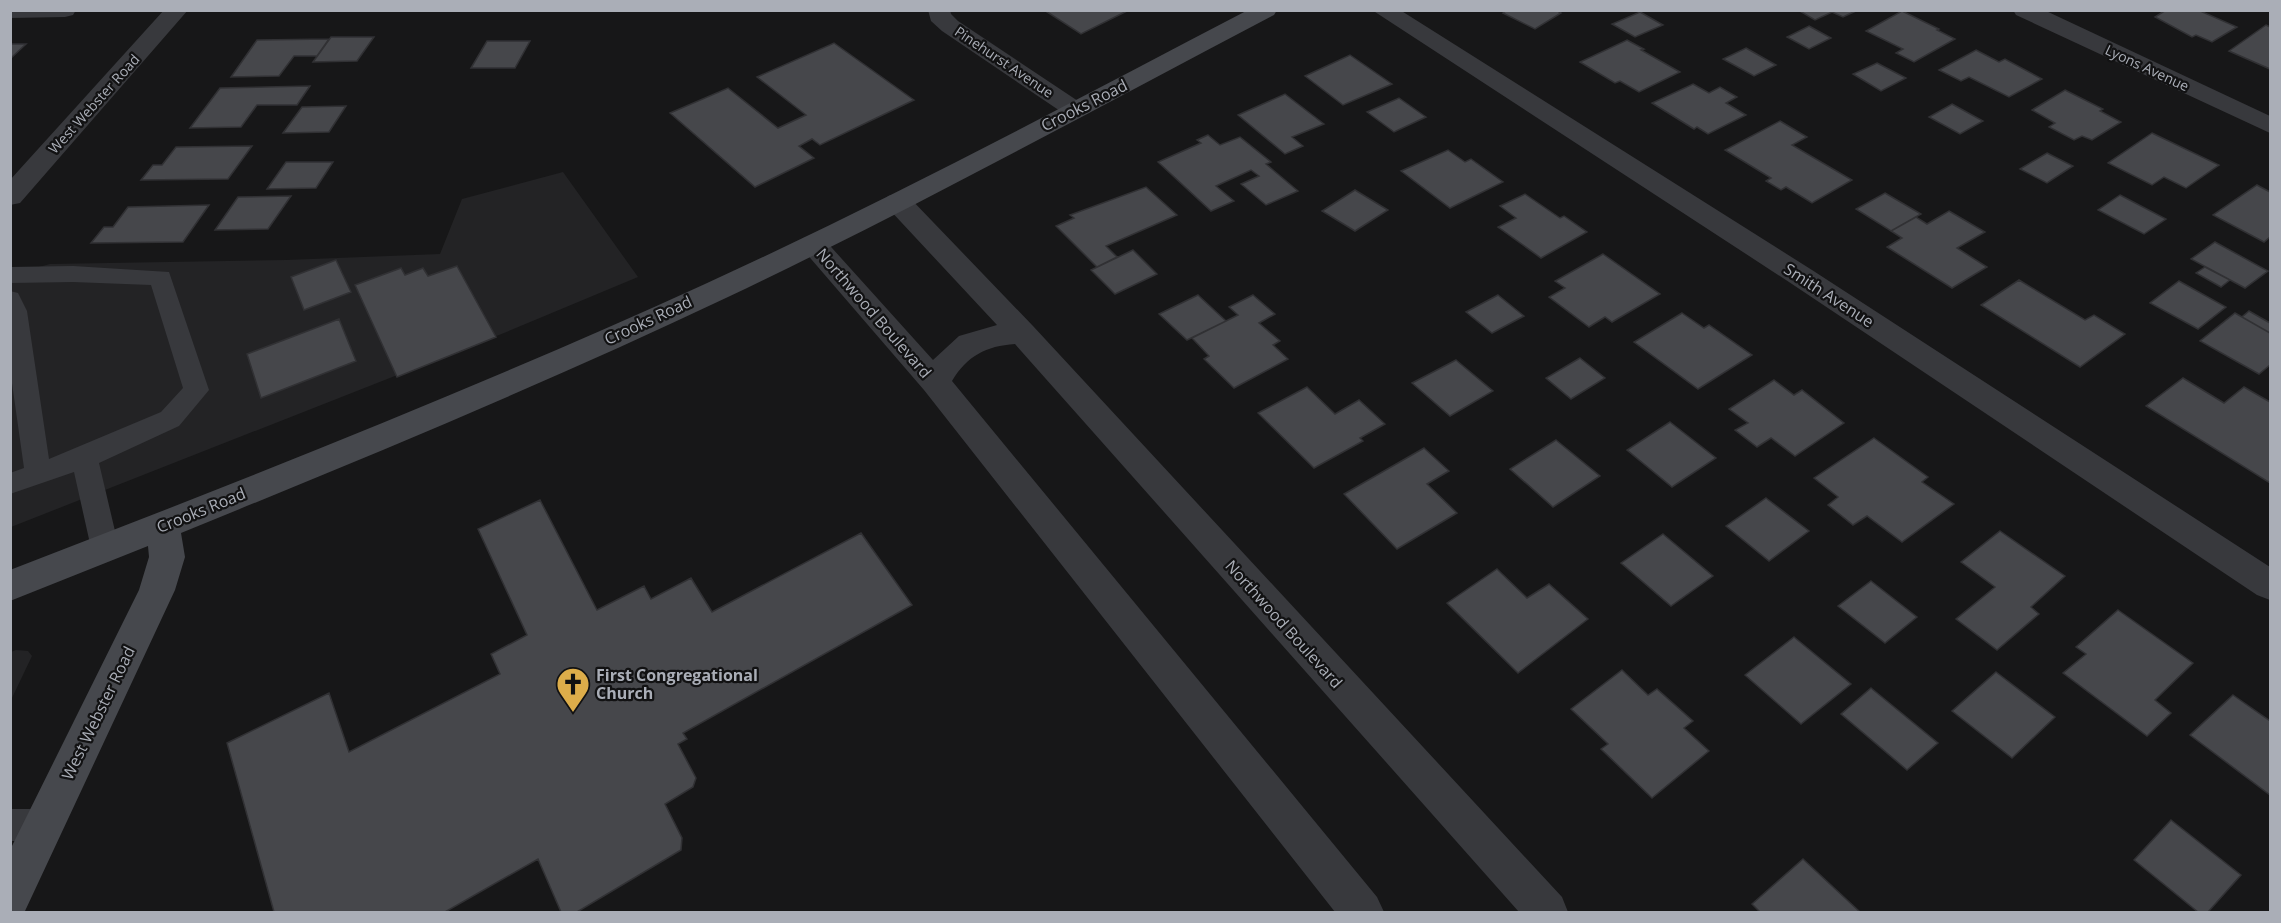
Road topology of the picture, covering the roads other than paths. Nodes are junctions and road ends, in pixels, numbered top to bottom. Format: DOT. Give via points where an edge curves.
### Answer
graph roads {
  1 [pos="65,10"];
  2 [pos="177,10"];
  3 [pos="939,10"];
  4 [pos="1266,10"];
  5 [pos="1383,10"];
  6 [pos="2024,10"];
  7 [pos="10,11"];
  8 [pos="1075,110"];
  9 [pos="2271,125"];
  10 [pos="10,197"];
  11 [pos="898,202"];
  12 [pos="813,244"];
  13 [pos="10,275"];
  14 [pos="10,299"];
  15 [pos="1022,333"];
  16 [pos="934,382"];
  17 [pos="84,458"];
  18 [pos="38,474"];
  19 [pos="10,484"];
  20 [pos="164,526"];
  21 [pos="105,548"];
  22 [pos="2271,585"];
  23 [pos="10,586"];
  24 [pos="27,825"];
  25 [pos="10,896"];
  26 [pos="1362,912"];
  27 [pos="1547,912"];
  1 -- 7 [label="street"];
  2 -- 10 [label="street, West Webster Road"];
  3 -- 8 [label="street, Pinehurst Avenue" via="939,16 950,26"];
  4 -- 8 [label="main road, Crooks Road"];
  5 -- 22 [label="street, Smith Avenue" via="1802,277"];
  6 -- 9 [label="street, Lyons Avenue"];
  8 -- 11 [label="main road, Crooks Road"];
  11 -- 12 [label="main road, Crooks Road"];
  11 -- 15 [label="street, Northwood Boulevard"];
  12 -- 16 [label="street, Northwood Boulevard"];
  12 -- 20 [label="main road, Crooks Road" via="561,360"];
  13 -- 17 [label="lane" via="161,278 196,390 170,419"];
  14 -- 18 [label="lane" via="15,311"];
  15 -- 16 [label="street, Northwood Boulevard" via="973,341 951,355"];
  15 -- 27 [label="street, Northwood Boulevard"];
  16 -- 26 [label="street, Northwood Boulevard"];
  17 -- 18 [label="lane"];
  17 -- 21 [label="lane"];
  18 -- 19 [label="lane"];
  20 -- 21 [label="main road, Crooks Road"];
  20 -- 24 [label="main road, West Webster Road" via="167,557 158,590"];
  21 -- 23 [label="main road, Crooks Road"];
  24 -- 25 [label="main road, West Webster Road"];
}
